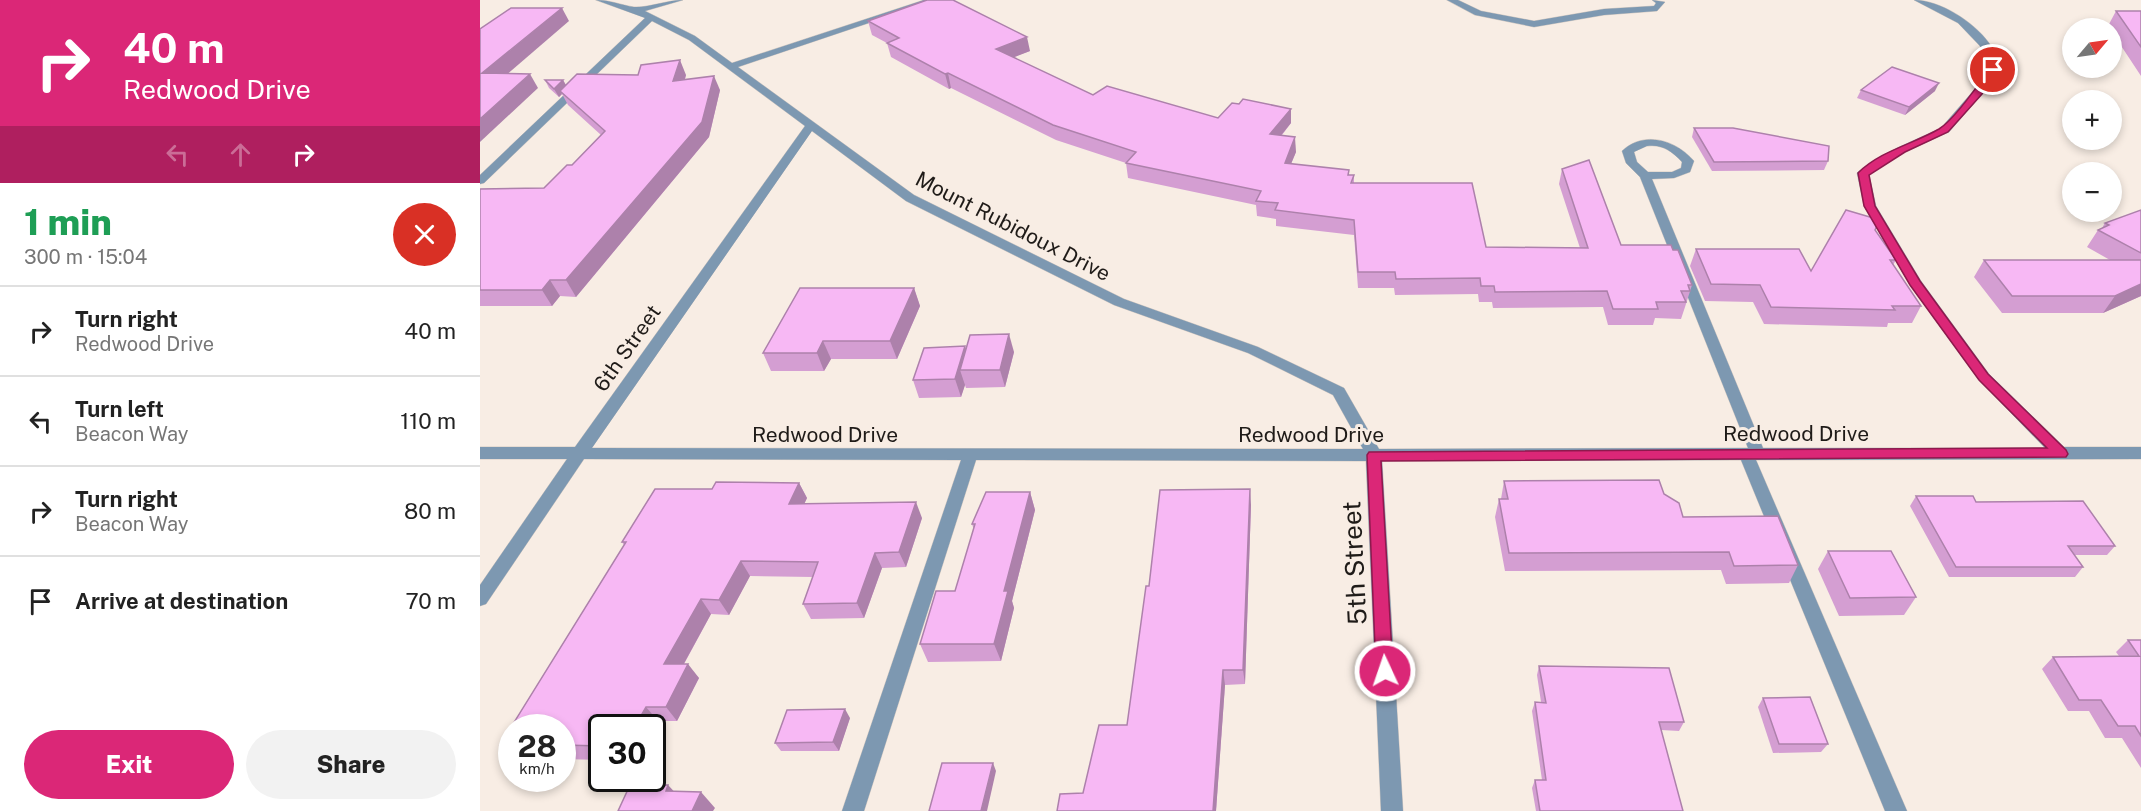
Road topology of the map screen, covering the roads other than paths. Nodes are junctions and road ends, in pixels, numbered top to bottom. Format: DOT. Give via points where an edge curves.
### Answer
graph roads {
  1 [pos="600,0"];
  2 [pos="679,0"];
  3 [pos="933,0"];
  4 [pos="1451,0"];
  5 [pos="1656,0"];
  6 [pos="1918,0"];
  7 [pos="636,10"];
  8 [pos="651,17"];
  9 [pos="732,66"];
  10 [pos="812,124"];
  11 [pos="1645,176"];
  12 [pos="480,181"];
  13 [pos="480,453"];
  14 [pos="2141,453"];
  15 [pos="1752,454"];
  16 [pos="2061,454"];
  17 [pos="578,455"];
  18 [pos="970,455"];
  19 [pos="1374,455"];
  20 [pos="480,599"];
  21 [pos="853,811"];
  22 [pos="1392,811"];
  23 [pos="1896,811"];
  1 -- 7 [label="street, Mount Rubidoux Drive"];
  2 -- 7 [label="street"];
  3 -- 9 [label="street"];
  4 -- 5 [label="street" via="1479,13 1534,24 1657,8 1661,2"];
  6 -- 16 [label="street" via="1961,21 1985,45 1993,70 1945,130 1863,173 1870,206 1915,282 1984,377"];
  7 -- 8 [label="street, Mount Rubidoux Drive"];
  8 -- 9 [label="street, Mount Rubidoux Drive" via="692,38"];
  8 -- 12 [label="street"];
  9 -- 10 [label="street, Mount Rubidoux Drive"];
  10 -- 17 [label="street, 6th Street"];
  10 -- 19 [label="street, Mount Rubidoux Drive" via="910,198 1119,302 1253,350 1339,392"];
  11 -- 15 [label="street"];
  13 -- 17 [label="street, Redwood Drive"];
  14 -- 16 [label="street, Redwood Drive"];
  15 -- 16 [label="street, Redwood Drive"];
  15 -- 19 [label="street, Redwood Drive"];
  15 -- 23 [label="street"];
  17 -- 18 [label="street, Redwood Drive"];
  17 -- 20 [label="street, 6th Street"];
  18 -- 19 [label="street, Redwood Drive"];
  18 -- 21 [label="street"];
  19 -- 22 [label="street, 5th Street"];
}
